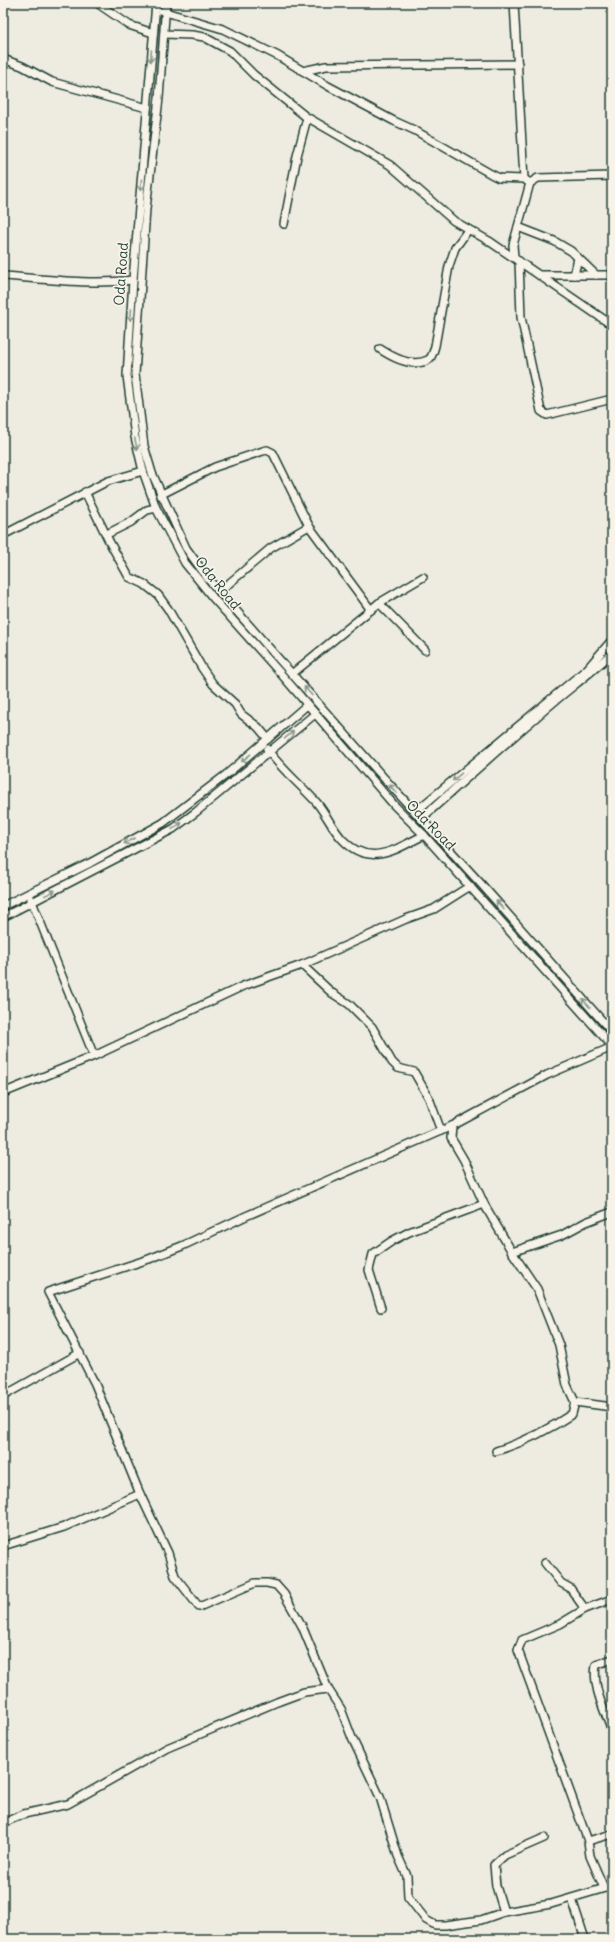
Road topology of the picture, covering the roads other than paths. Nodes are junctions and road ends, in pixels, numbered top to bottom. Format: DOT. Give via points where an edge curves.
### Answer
graph roads {
  1 [pos="97,3"];
  2 [pos="166,3"];
  3 [pos="514,3"];
  4 [pos="156,7"];
  5 [pos="166,11"];
  6 [pos="153,33"];
  7 [pos="164,34"];
  8 [pos="3,59"];
  9 [pos="518,64"];
  10 [pos="303,71"];
  11 [pos="147,108"];
  12 [pos="307,118"];
  13 [pos="612,176"];
  14 [pos="524,179"];
  15 [pos="530,183"];
  16 [pos="284,224"];
  17 [pos="518,227"];
  18 [pos="468,230"];
  19 [pos="513,245"];
  20 [pos="500,247"];
  21 [pos="578,258"];
  22 [pos="517,259"];
  23 [pos="541,275"];
  24 [pos="574,275"];
  25 [pos="596,275"];
  26 [pos="612,275"];
  27 [pos="3,276"];
  28 [pos="133,280"];
  29 [pos="612,325"];
  30 [pos="380,349"];
  31 [pos="612,398"];
  32 [pos="143,471"];
  33 [pos="85,492"];
  34 [pos="160,495"];
  35 [pos="156,508"];
  36 [pos="309,526"];
  37 [pos="106,534"];
  38 [pos="3,535"];
  39 [pos="423,577"];
  40 [pos="220,591"];
  41 [pos="379,603"];
  42 [pos="371,610"];
  43 [pos="612,640"];
  44 [pos="425,650"];
  45 [pos="612,653"];
  46 [pos="293,673"];
  47 [pos="568,688"];
  48 [pos="307,705"];
  49 [pos="315,714"];
  50 [pos="506,739"];
  51 [pos="266,742"];
  52 [pos="269,752"];
  53 [pos="383,778"];
  54 [pos="375,784"];
  55 [pos="415,812"];
  56 [pos="421,819"];
  57 [pos="157,826"];
  58 [pos="424,835"];
  59 [pos="162,836"];
  60 [pos="470,886"];
  61 [pos="29,893"];
  62 [pos="33,902"];
  63 [pos="3,906"];
  64 [pos="3,918"];
  65 [pos="302,965"];
  66 [pos="612,1032"];
  67 [pos="612,1046"];
  68 [pos="94,1056"];
  69 [pos="3,1093"];
  70 [pos="452,1126"];
  71 [pos="441,1131"];
  72 [pos="484,1204"];
  73 [pos="612,1212"];
  74 [pos="512,1252"];
  75 [pos="381,1308"];
  76 [pos="80,1353"];
  77 [pos="3,1396"];
  78 [pos="575,1402"];
  79 [pos="612,1407"];
  80 [pos="496,1451"];
  81 [pos="140,1494"];
  82 [pos="3,1546"];
  83 [pos="545,1563"];
  84 [pos="612,1599"];
  85 [pos="585,1608"];
  86 [pos="612,1659"];
  87 [pos="328,1689"];
  88 [pos="612,1732"];
  89 [pos="3,1823"];
  90 [pos="612,1834"];
  91 [pos="544,1838"];
  92 [pos="588,1842"];
  93 [pos="612,1886"];
  94 [pos="604,1888"];
  95 [pos="572,1898"];
  96 [pos="504,1912"];
  97 [pos="585,1939"];
  1 -- 6 [label="street" via="129,25"];
  2 -- 5 [label="street, Oda Road"];
  3 -- 9 [label="street"];
  4 -- 5 [label="street"];
  4 -- 6 [label="street, Oda Road"];
  5 -- 7 [label="street, Oda Road"];
  5 -- 10 [label="street" via="223,29"];
  6 -- 11 [label="street, Oda Road, one-way"];
  7 -- 12 [label="street" via="204,37 230,51 254,75"];
  7 -- 34 [label="street, Oda Road" via="146,208 136,374 144,446"];
  8 -- 11 [label="street" via="52,82"];
  9 -- 10 [label="street" via="326,66"];
  9 -- 14 [label="street"];
  10 -- 14 [label="street" via="499,178"];
  11 -- 28 [label="street, Oda Road, one-way"];
  12 -- 16 [label="street"];
  12 -- 18 [label="street" via="390,165 454,221"];
  13 -- 15 [label="street" via="538,178"];
  14 -- 15 [label="street"];
  15 -- 17 [label="street"];
  17 -- 19 [label="street"];
  17 -- 21 [label="street" via="554,241"];
  18 -- 20 [label="street"];
  18 -- 30 [label="street" via="455,248 449,266 435,346 430,358 418,362 398,360"];
  19 -- 20 [label="street"];
  19 -- 22 [label="street"];
  20 -- 22 [label="street"];
  21 -- 24 [label="street"];
  21 -- 25 [label="street"];
  22 -- 23 [label="street"];
  22 -- 31 [label="street" via="521,317 540,411 547,415"];
  23 -- 24 [label="street"];
  23 -- 29 [label="street"];
  24 -- 25 [label="street"];
  25 -- 26 [label="street"];
  27 -- 28 [label="street" via="104,282"];
  28 -- 32 [label="street, Oda Road, one-way" via="127,376 135,437"];
  32 -- 33 [label="street" via="108,481"];
  32 -- 35 [label="street, Oda Road"];
  33 -- 37 [label="street"];
  33 -- 38 [label="street"];
  34 -- 36 [label="street" via="215,467 267,450 273,453"];
  34 -- 40 [label="street, Oda Road" via="186,548"];
  35 -- 37 [label="street" via="147,510 133,522"];
  35 -- 48 [label="street, Oda Road" via="185,563 214,600"];
  36 -- 40 [label="street" via="271,548"];
  36 -- 42 [label="street"];
  37 -- 51 [label="street" via="129,577 158,595 213,684 235,704 241,714 258,727"];
  39 -- 41 [label="street"];
  40 -- 46 [label="street, Oda Road" via="256,635"];
  41 -- 42 [label="street"];
  41 -- 44 [label="street"];
  42 -- 46 [label="street"];
  43 -- 47 [label="street"];
  45 -- 47 [label="street" via="587,676"];
  53 -- 46 [label="street, Oda Road, one-way"];
  47 -- 50 [label="street"];
  48 -- 49 [label="street, Oda Road"];
  48 -- 51 [label="street"];
  52 -- 49 [label="street, one-way"];
  49 -- 54 [label="street, Oda Road"];
  50 -- 55 [label="street, one-way"];
  50 -- 56 [label="street"];
  51 -- 52 [label="street"];
  51 -- 57 [label="street, one-way"];
  52 -- 58 [label="street" via="318,804 341,838 357,852 374,856 396,850"];
  59 -- 52 [label="street, one-way" via="196,812"];
  53 -- 54 [label="street"];
  55 -- 53 [label="street, Oda Road, one-way"];
  54 -- 58 [label="street, Oda Road"];
  55 -- 56 [label="street, Oda Road"];
  66 -- 56 [label="street, Oda Road, one-way"];
  57 -- 59 [label="street"];
  57 -- 61 [label="street, one-way"];
  58 -- 60 [label="street, Oda Road"];
  62 -- 59 [label="street, one-way"];
  60 -- 65 [label="street" via="434,909"];
  60 -- 67 [label="street, Oda Road"];
  61 -- 62 [label="street"];
  61 -- 63 [label="street"];
  62 -- 64 [label="street"];
  62 -- 68 [label="street"];
  65 -- 68 [label="street" via="243,986"];
  65 -- 71 [label="street" via="372,1027 398,1068 414,1072 429,1098"];
  67 -- 70 [label="street" via="547,1075"];
  68 -- 69 [label="street"];
  70 -- 71 [label="street"];
  70 -- 72 [label="street" via="451,1138"];
  71 -- 76 [label="street" via="182,1246 48,1292"];
  72 -- 74 [label="street"];
  72 -- 75 [label="street" via="409,1232 373,1254 369,1270"];
  73 -- 74 [label="street" via="562,1235"];
  74 -- 78 [label="street" via="537,1289 559,1345 567,1384"];
  76 -- 77 [label="street"];
  76 -- 81 [label="street"];
  78 -- 79 [label="street"];
  78 -- 80 [label="street" via="572,1414 560,1422 516,1445"];
  81 -- 82 [label="street" via="64,1527"];
  81 -- 87 [label="street" via="168,1553 175,1576 200,1608 255,1583 276,1584 302,1626"];
  83 -- 85 [label="street" via="561,1583 570,1588"];
  84 -- 85 [label="street"];
  85 -- 92 [label="street" via="560,1624 522,1640 518,1650"];
  86 -- 88 [label="street" via="596,1664 595,1676 598,1694"];
  87 -- 89 [label="street" via="304,1692 277,1702 167,1748 68,1804 24,1814"];
  87 -- 96 [label="street" via="341,1709 380,1797 398,1856 407,1876 408,1897 426,1920 435,1925 481,1920"];
  90 -- 92 [label="street"];
  91 -- 96 [label="street" via="505,1855 494,1865 496,1886"];
  92 -- 94 [label="street" via="590,1856"];
  93 -- 94 [label="street"];
  94 -- 95 [label="street"];
  95 -- 96 [label="street"];
  95 -- 97 [label="street"];
}
